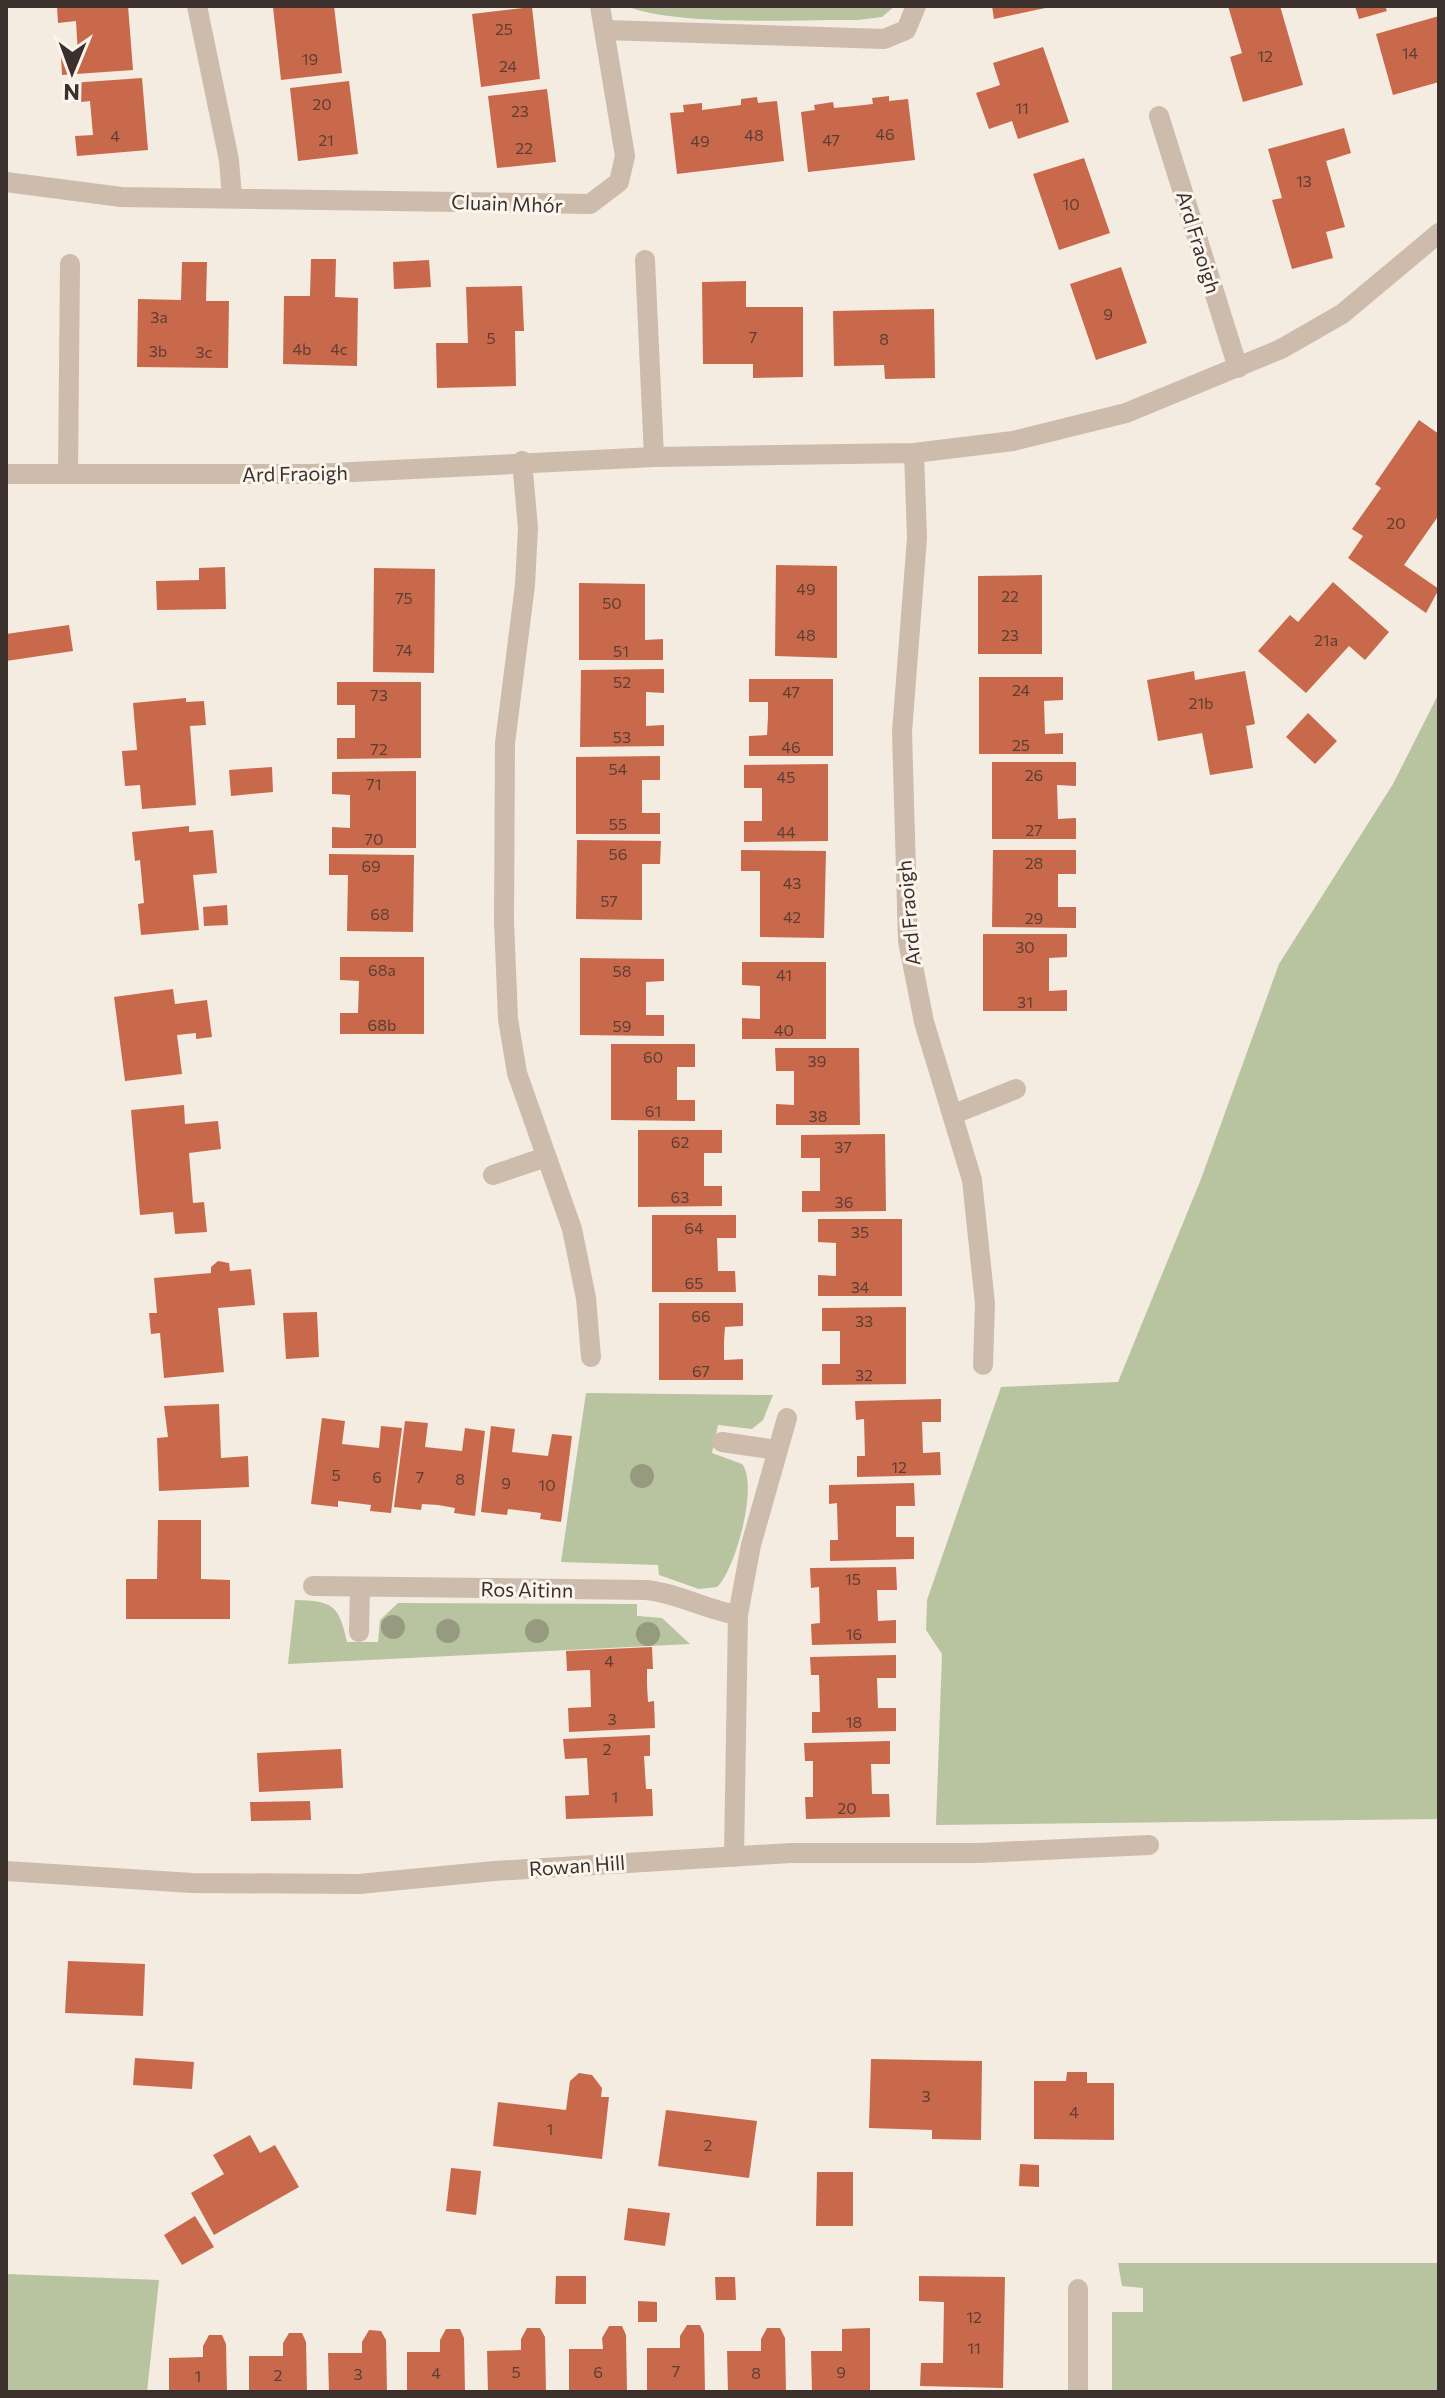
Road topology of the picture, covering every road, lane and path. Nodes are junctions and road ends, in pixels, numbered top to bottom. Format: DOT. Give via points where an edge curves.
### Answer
graph roads {
  1 [pos="197,6"];
  2 [pos="600,6"];
  3 [pos="916,6"];
  4 [pos="605,30"];
  5 [pos="1159,116"];
  6 [pos="6,182"];
  7 [pos="232,197"];
  8 [pos="1439,233"];
  9 [pos="645,260"];
  10 [pos="70,264"];
  11 [pos="1238,368"];
  12 [pos="914,453"];
  13 [pos="654,457"];
  14 [pos="522,461"];
  15 [pos="6,474"];
  16 [pos="68,474"];
  17 [pos="1016,1089"];
  18 [pos="954,1114"];
  19 [pos="546,1157"];
  20 [pos="493,1175"];
  21 [pos="591,1357"];
  22 [pos="983,1365"];
  23 [pos="787,1418"];
  24 [pos="722,1442"];
  25 [pos="777,1450"];
  26 [pos="313,1586"];
  27 [pos="360,1587"];
  28 [pos="738,1615"];
  29 [pos="359,1632"];
  30 [pos="1149,1845"];
  31 [pos="734,1857"];
  32 [pos="6,1871"];
  33 [pos="1078,2289"];
  34 [pos="1078,2392"];
  1 -- 7 [label="street"];
  2 -- 4 [label="street, Cluain Mhór"];
  3 -- 4 [label="street" via="906,30 884,39"];
  4 -- 7 [label="street, Cluain Mhór" via="625,156 619,182 590,204"];
  5 -- 11 [label="street, Ard Fraoigh"];
  6 -- 7 [label="street, Cluain Mhór" via="92,196"];
  8 -- 11 [label="street, Ard Fraoigh" via="1342,314"];
  9 -- 13 [label="street"];
  10 -- 16 [label="street"];
  11 -- 12 [label="street, Ard Fraoigh" via="1080,426"];
  12 -- 13 [label="street, Ard Fraoigh"];
  12 -- 18 [label="street, Ard Fraoigh" via="917,538 902,732 908,941 924,1022"];
  13 -- 14 [label="street, Ard Fraoigh"];
  14 -- 16 [label="street, Ard Fraoigh" via="312,474"];
  14 -- 19 [label="street" via="527,558 506,711 504,921 508,1019 517,1073"];
  15 -- 16 [label="street, Ard Fraoigh"];
  17 -- 18 [label="street"];
  18 -- 22 [label="street, Ard Fraoigh" via="976,1208 985,1304"];
  19 -- 20 [label="street"];
  19 -- 21 [label="street" via="572,1229"];
  23 -- 25 [label="street"];
  24 -- 25 [label="street"];
  25 -- 28 [label="street"];
  26 -- 27 [label="street, Ros Aitinn"];
  27 -- 28 [label="street, Ros Aitinn" via="646,1590"];
  27 -- 29 [label="street"];
  28 -- 31 [label="street"];
  30 -- 31 [label="street, Rowan Hill"];
  31 -- 32 [label="street, Rowan Hill" via="291,1885"];
  33 -- 34 [label="street"];
}
